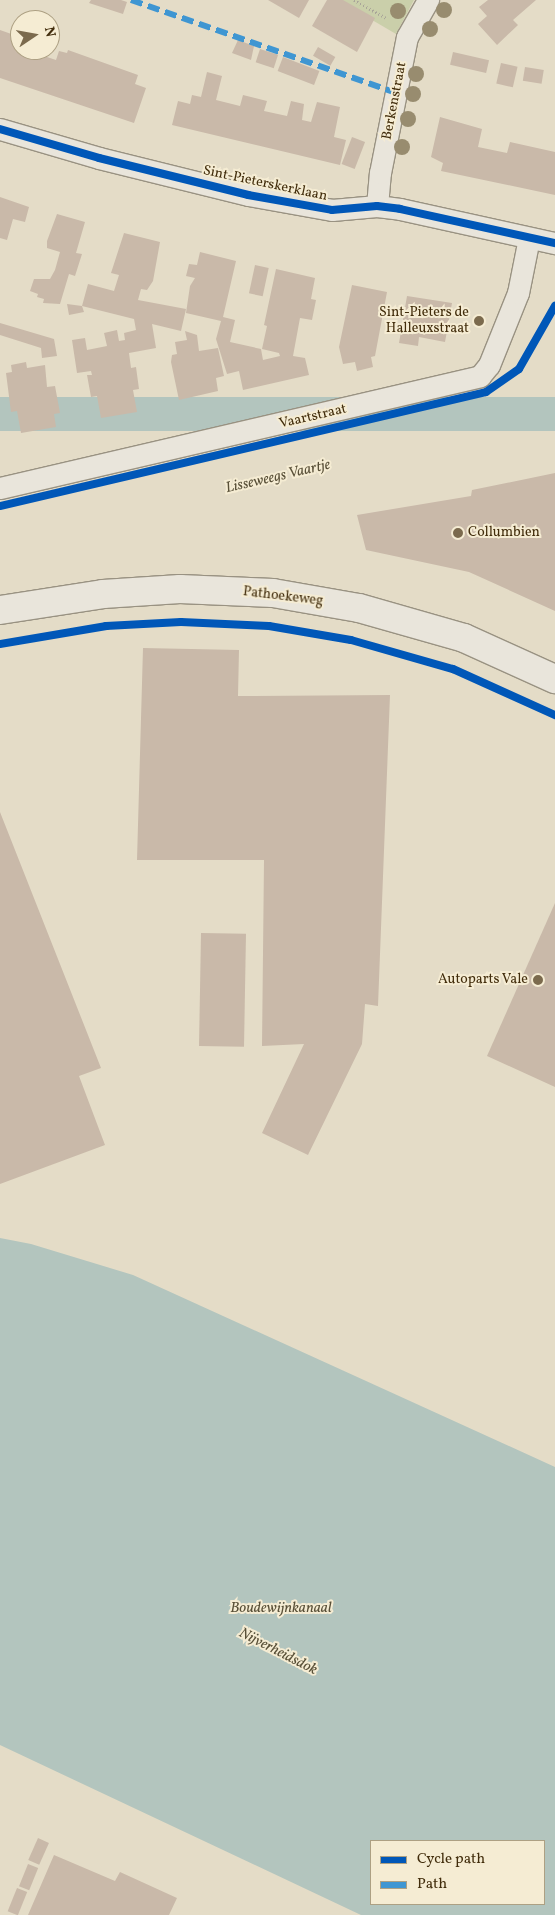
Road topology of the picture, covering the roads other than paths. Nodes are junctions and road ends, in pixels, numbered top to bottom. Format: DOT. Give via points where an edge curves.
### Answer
graph roads {
  1 [pos="428,0"];
  2 [pos="0,129"];
  3 [pos="377,206"];
  4 [pos="529,238"];
  5 [pos="555,243"];
  6 [pos="0,488"];
  7 [pos="0,610"];
  8 [pos="555,679"];
  1 -- 3 [label="street, Berkenstraat" via="407,38 380,173"];
  2 -- 3 [label="street, Sint-Pieterskerklaan" via="99,158 248,195 332,210"];
  3 -- 4 [label="street, Sint-Pieterskerklaan"];
  4 -- 5 [label="street, Sint-Pieterskerklaan"];
  4 -- 6 [label="street, Vaartstraat" via="518,293 489,365 480,376 408,396"];
  7 -- 8 [label="main road, Pathoekeweg" via="103,594 180,589 273,593 359,608 464,638"];
}
